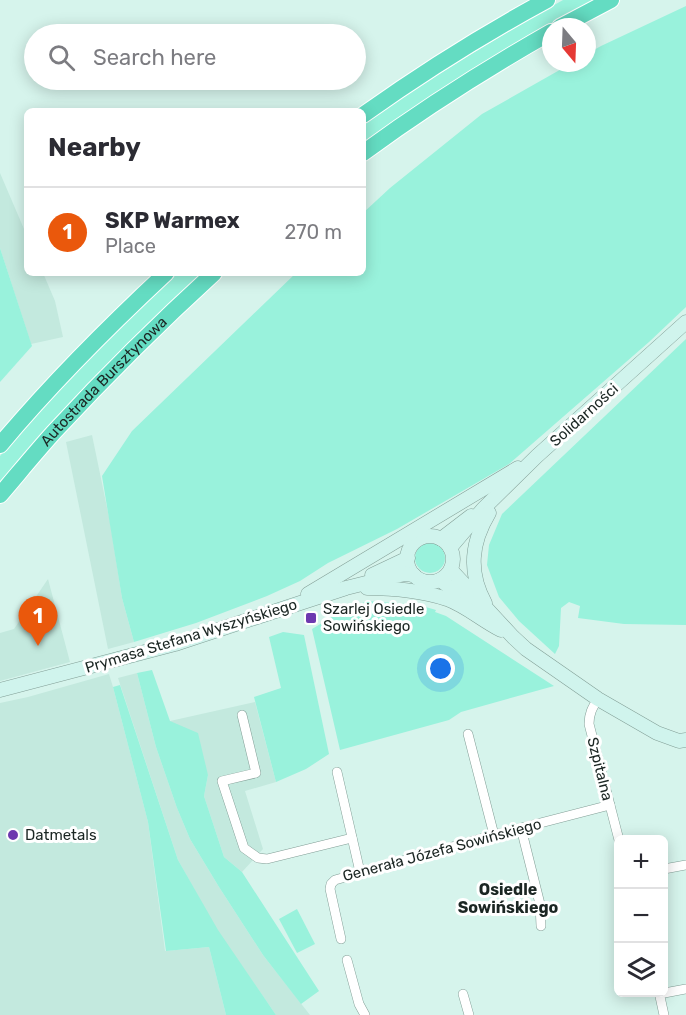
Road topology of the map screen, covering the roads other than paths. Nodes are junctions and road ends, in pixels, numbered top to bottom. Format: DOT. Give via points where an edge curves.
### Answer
graph roads {
  1 [pos="547,0"];
  2 [pos="611,0"];
  3 [pos="577,18"];
  4 [pos="542,37"];
  5 [pos="366,113"];
  6 [pos="366,151"];
  7 [pos="163,276"];
  8 [pos="211,276"];
  9 [pos="686,322"];
  10 [pos="0,445"];
  11 [pos="537,456"];
  12 [pos="517,476"];
  13 [pos="0,495"];
  14 [pos="446,543"];
  15 [pos="408,558"];
  16 [pos="414,575"];
  17 [pos="446,575"];
  18 [pos="346,588"];
  19 [pos="277,610"];
  20 [pos="513,637"];
  21 [pos="0,690"];
  22 [pos="598,699"];
  23 [pos="242,715"];
  24 [pos="468,734"];
  25 [pos="686,740"];
  26 [pos="337,772"];
  27 [pos="610,805"];
  28 [pos="521,828"];
  29 [pos="494,835"];
  30 [pos="618,835"];
  31 [pos="352,838"];
  32 [pos="686,865"];
  33 [pos="668,868"];
  34 [pos="360,872"];
  35 [pos="541,926"];
  36 [pos="341,939"];
  37 [pos="347,960"];
  38 [pos="686,989"];
  39 [pos="668,992"];
  40 [pos="463,994"];
  41 [pos="660,997"];
  42 [pos="364,1015"];
  43 [pos="469,1015"];
  44 [pos="664,1015"];
  1 -- 5 [label="highway" via="450,57"];
  2 -- 3 [label="highway"];
  4 -- 6 [label="highway" via="461,86"];
  7 -- 10 [label="highway" via="100,336"];
  8 -- 13 [label="highway, Autostrada Bursztynowa" via="126,357"];
  9 -- 11 [label="street, Solidarności"];
  11 -- 12 [label="street, Solidarności"];
  11 -- 19 [label="street"];
  12 -- 14 [label="street, Solidarności"];
  12 -- 20 [label="street" via="480,527 474,568 485,602"];
  14 -- 15 [label="street" via="426,536 413,544"];
  14 -- 17 [label="street" via="453,561"];
  15 -- 16 [label="street"];
  15 -- 18 [label="street, Prymasa Stefana Wyszyńskiego"];
  16 -- 17 [label="street" via="426,582"];
  16 -- 18 [label="street, Prymasa Stefana Wyszyńskiego"];
  17 -- 20 [label="street"];
  18 -- 19 [label="street, Prymasa Stefana Wyszyńskiego"];
  18 -- 20 [label="street" via="394,588 448,600"];
  19 -- 21 [label="street, Prymasa Stefana Wyszyńskiego" via="175,644"];
  20 -- 22 [label="street"];
  22 -- 25 [label="street" via="657,734"];
  22 -- 27 [label="street, Szpitalna" via="589,724"];
  23 -- 31 [label="street" via="256,772 222,781 244,848 267,859"];
  24 -- 29 [label="street"];
  26 -- 31 [label="street"];
  27 -- 28 [label="street, Generała Józefa Sowińskiego"];
  27 -- 30 [label="street, Szpitalna"];
  28 -- 29 [label="street, Generała Józefa Sowińskiego"];
  28 -- 35 [label="street" via="540,903"];
  29 -- 34 [label="street, Generała Józefa Sowińskiego"];
  31 -- 34 [label="street"];
  32 -- 33 [label="street"];
  34 -- 36 [label="street, Generała Józefa Sowińskiego" via="331,884"];
  37 -- 42 [label="street"];
  38 -- 39 [label="street"];
  40 -- 43 [label="street"];
  41 -- 44 [label="street"];
}
